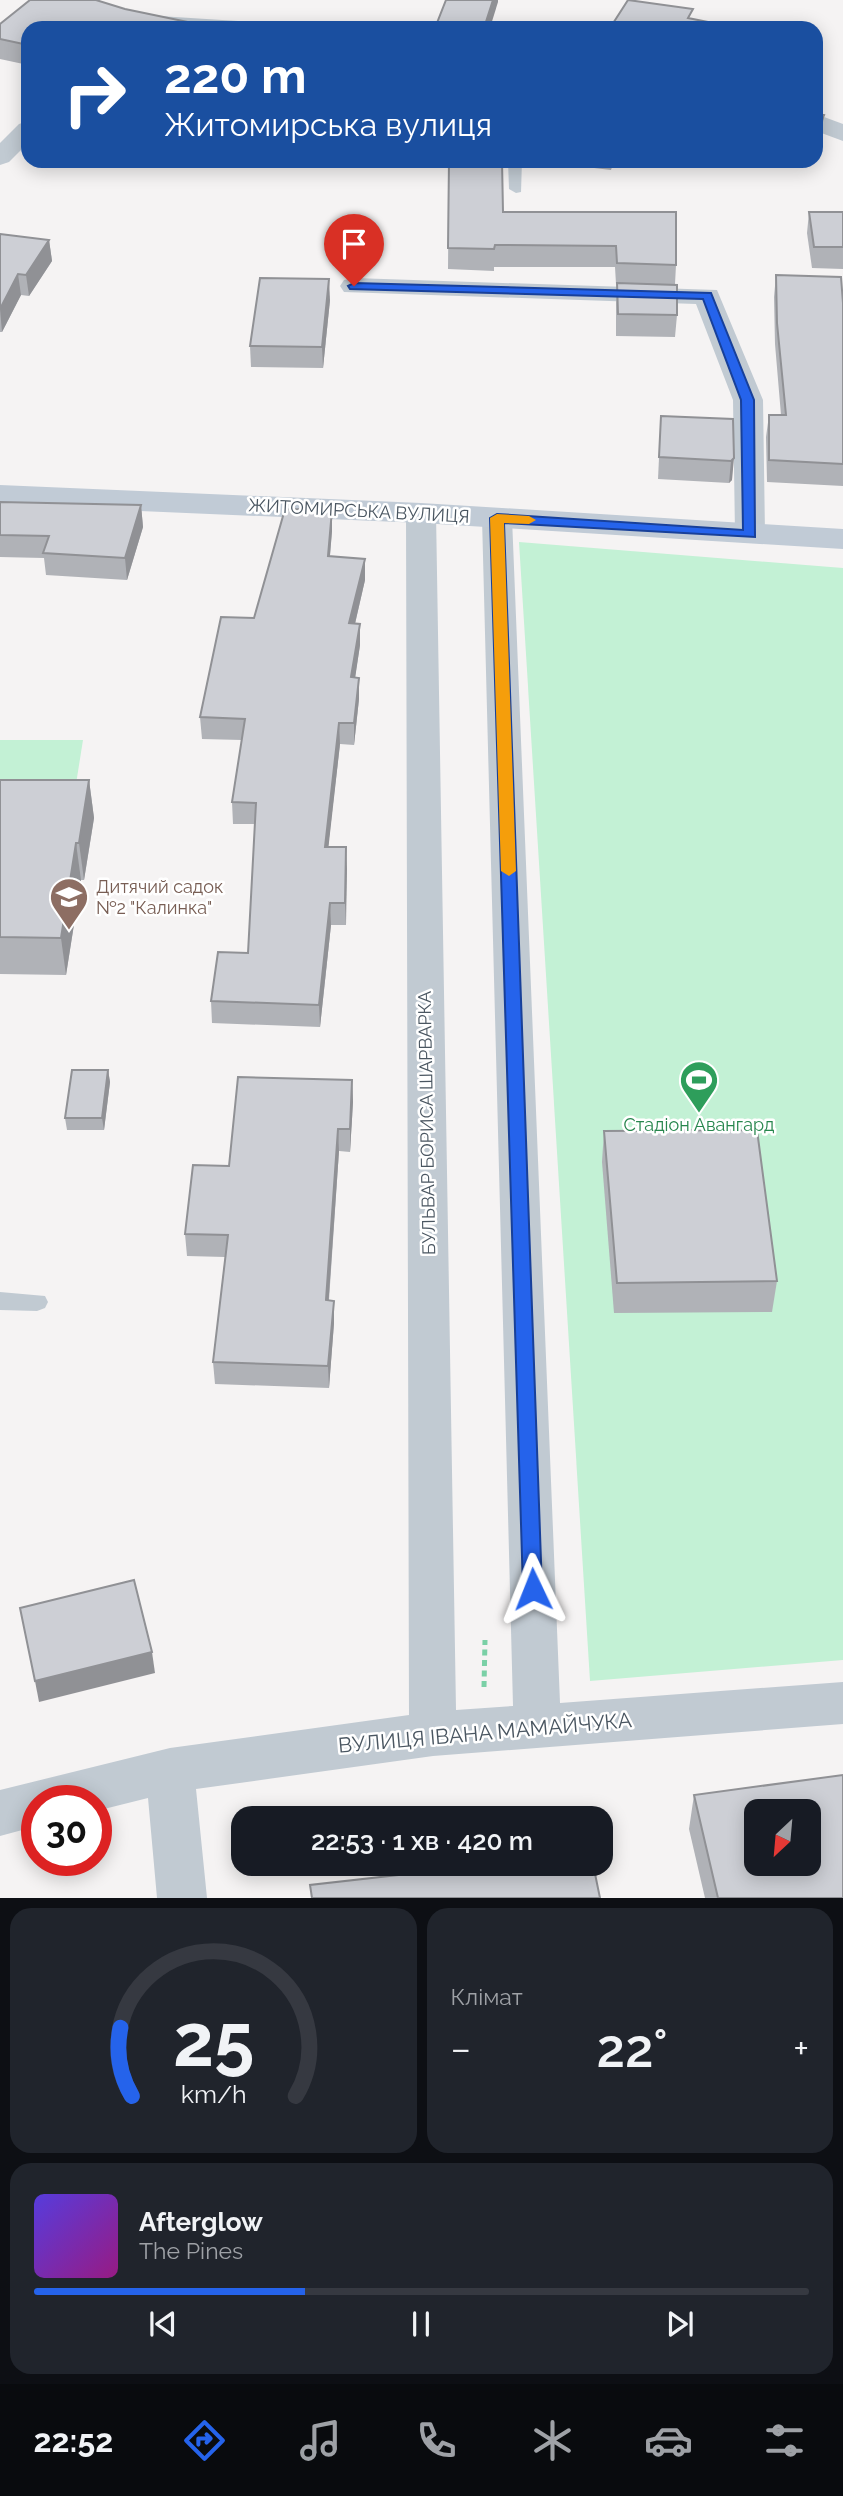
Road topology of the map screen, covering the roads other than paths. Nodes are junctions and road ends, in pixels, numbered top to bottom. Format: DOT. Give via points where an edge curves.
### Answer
graph roads {
  1 [pos="156,0"];
  2 [pos="135,21"];
  3 [pos="823,125"];
  4 [pos="843,133"];
  5 [pos="21,135"];
  6 [pos="0,157"];
  7 [pos="515,168"];
  8 [pos="516,189"];
  9 [pos="354,286"];
  10 [pos="0,495"];
  11 [pos="421,513"];
  12 [pos="497,518"];
  13 [pos="750,534"];
  14 [pos="843,539"];
  15 [pos="0,1301"];
  16 [pos="37,1302"];
  17 [pos="843,1703"];
  18 [pos="537,1726"];
  19 [pos="433,1734"];
  20 [pos="170,1770"];
  21 [pos="110,1785"];
  22 [pos="21,1808"];
  23 [pos="0,1813"];
  24 [pos="182,1898"];
  1 -- 2 [label="street"];
  3 -- 4 [label="street"];
  5 -- 6 [label="street"];
  7 -- 8 [label="lane"];
  9 -- 13 [label="street" via="707,296 748,400"];
  10 -- 11 [label="main road, ЖИТОМИРСЬКА ВУЛИЦЯ"];
  11 -- 12 [label="main road, ЖИТОМИРСЬКА ВУЛИЦЯ"];
  11 -- 19 [label="street, БУЛЬВАР БОРИСА ШАРВАРКА"];
  12 -- 13 [label="main road, ЖИТОМИРСЬКА ВУЛИЦЯ"];
  12 -- 18 [label="street"];
  13 -- 14 [label="main road, ЖИТОМИРСЬКА ВУЛИЦЯ"];
  15 -- 16 [label="lane"];
  17 -- 18 [label="street, ВУЛИЦЯ ІВАНА МАМАЙЧУКА"];
  18 -- 19 [label="street, ВУЛИЦЯ ІВАНА МАМАЙЧУКА"];
  19 -- 20 [label="street, ВУЛИЦЯ ІВАНА МАМАЙЧУКА"];
  20 -- 21 [label="street, ВУЛИЦЯ ІВАНА МАМАЙЧУКА"];
  20 -- 24 [label="street"];
  22 -- 23 [label="street"];
}
